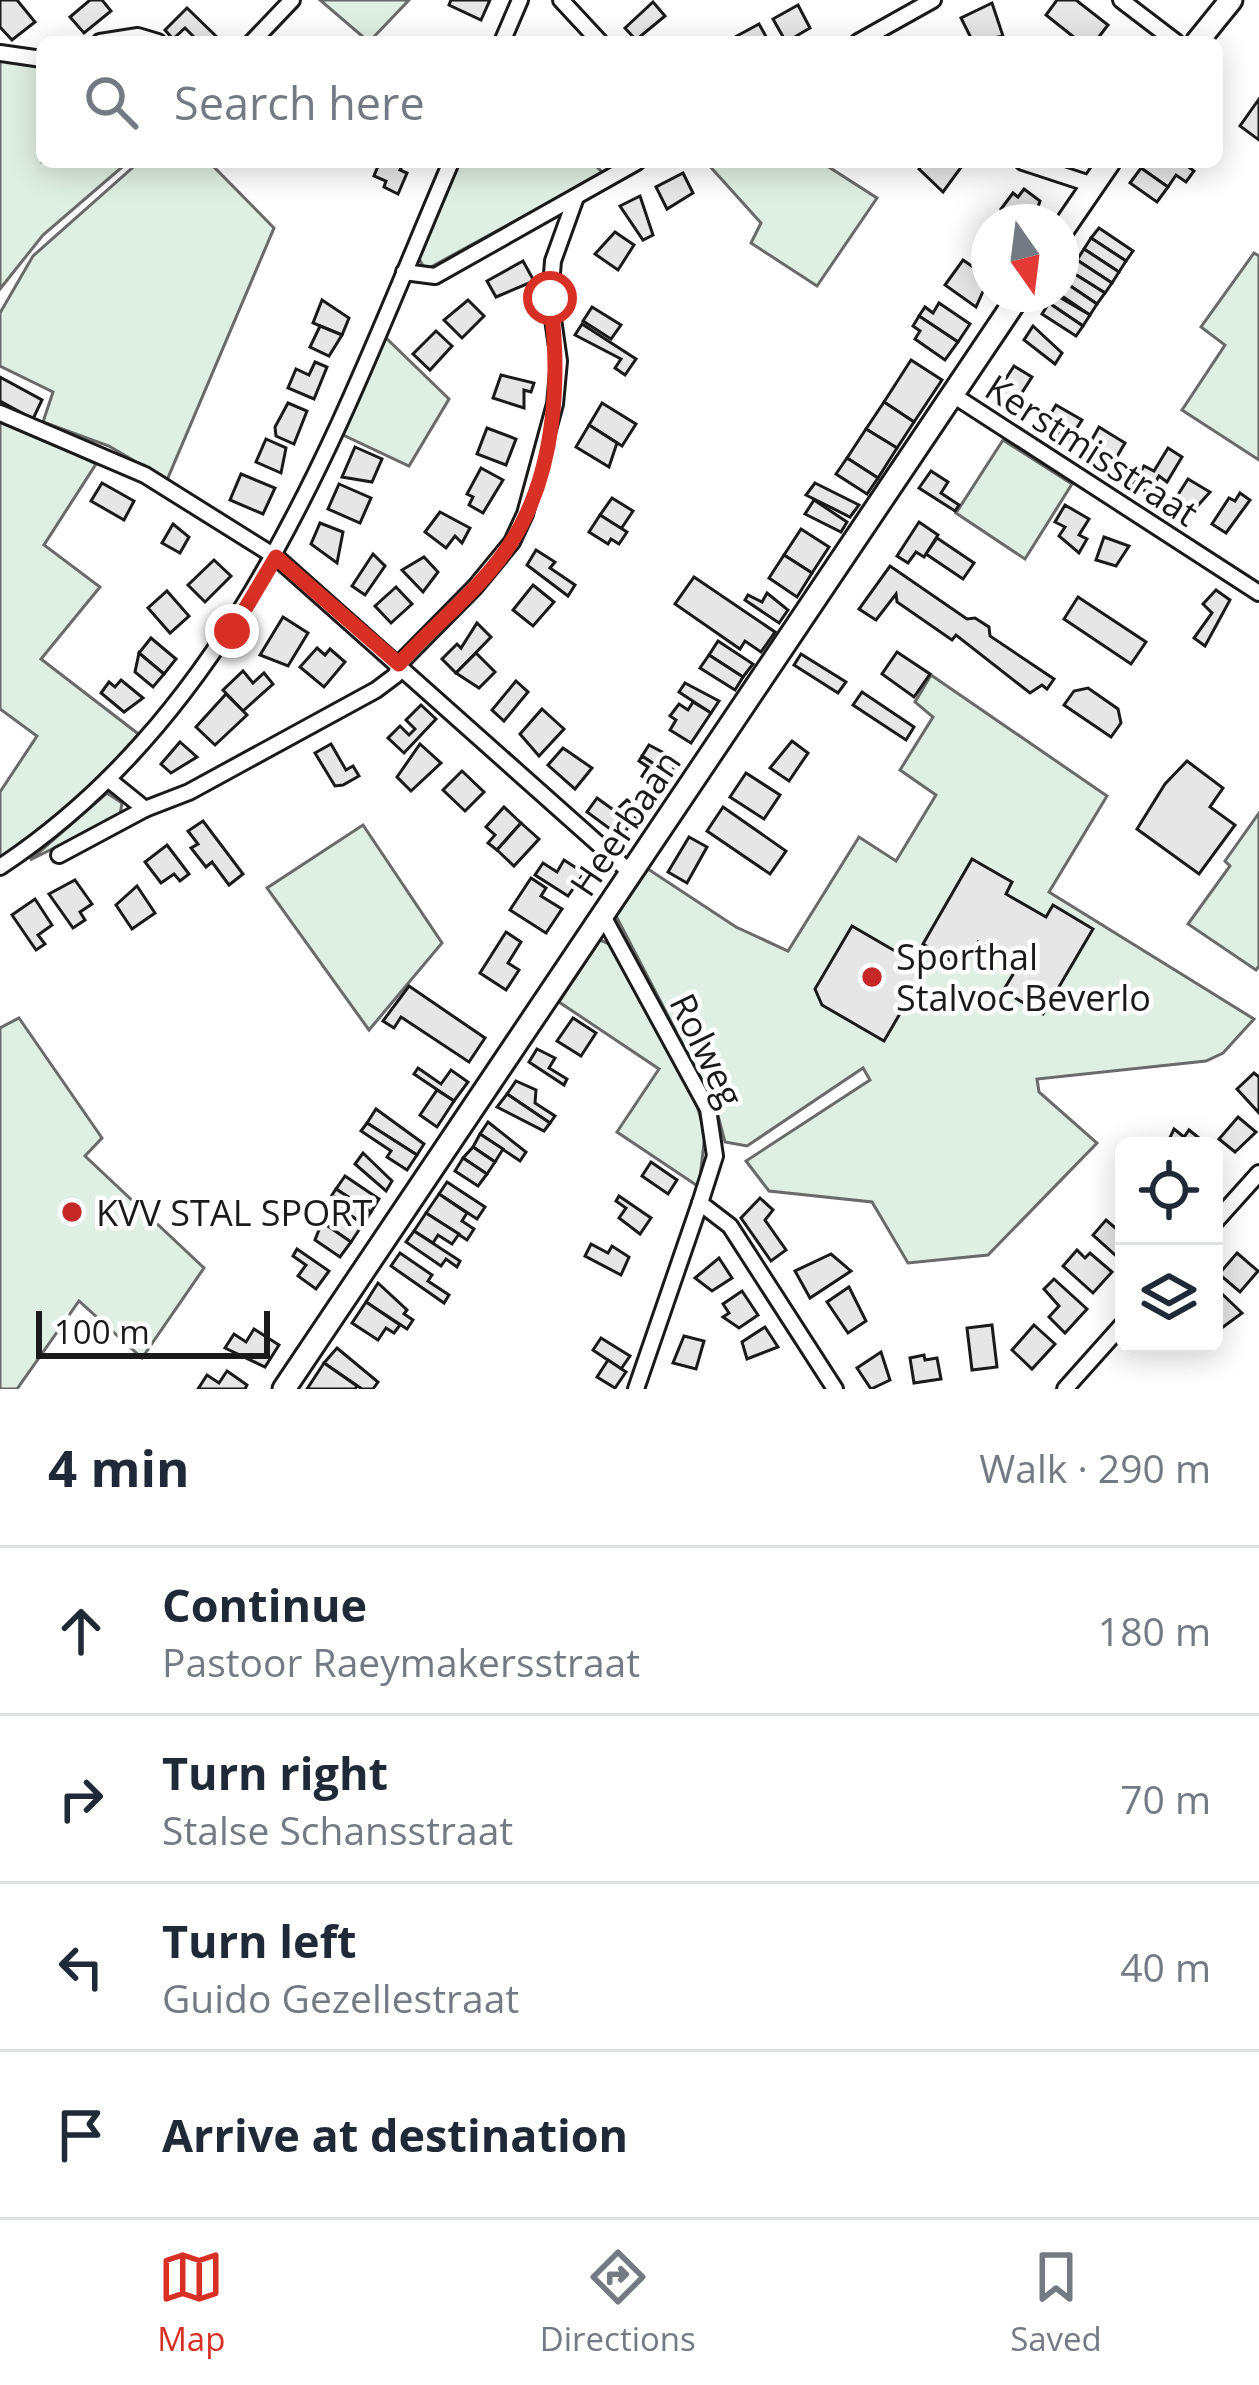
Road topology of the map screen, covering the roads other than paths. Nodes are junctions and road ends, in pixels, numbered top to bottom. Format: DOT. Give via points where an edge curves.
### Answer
graph roads {
  1 [pos="292,0"];
  2 [pos="520,0"];
  3 [pos="561,0"];
  4 [pos="933,0"];
  5 [pos="1121,0"];
  6 [pos="1231,0"];
  7 [pos="258,36"];
  8 [pos="505,36"];
  9 [pos="594,36"];
  10 [pos="869,36"];
  11 [pos="1168,36"];
  12 [pos="1202,36"];
  13 [pos="0,53"];
  14 [pos="36,58"];
  15 [pos="448,168"];
  16 [pos="626,168"];
  17 [pos="1041,168"];
  18 [pos="1105,168"];
  19 [pos="1093,185"];
  20 [pos="575,197"];
  21 [pos="1079,206"];
  22 [pos="404,272"];
  23 [pos="1008,312"];
  24 [pos="952,395"];
  25 [pos="0,413"];
  26 [pos="276,557"];
  27 [pos="1259,593"];
  28 [pos="399,664"];
  29 [pos="108,778"];
  30 [pos="146,809"];
  31 [pos="59,855"];
  32 [pos="0,867"];
  33 [pos="631,873"];
  34 [pos="603,916"];
  35 [pos="1259,1172"];
  36 [pos="700,1203"];
  37 [pos="1223,1213"];
  38 [pos="1115,1333"];
  39 [pos="284,1389"];
  40 [pos="636,1389"];
  41 [pos="835,1389"];
  42 [pos="1065,1389"];
  1 -- 7 [label="street"];
  2 -- 8 [label="street"];
  3 -- 9 [label="street"];
  4 -- 10 [label="street"];
  5 -- 11 [label="street"];
  6 -- 12 [label="street"];
  13 -- 14 [label="street"];
  15 -- 22 [label="street"];
  16 -- 20 [label="street"];
  17 -- 19 [label="street"];
  18 -- 19 [label="street"];
  19 -- 21 [label="street"];
  20 -- 22 [label="street" via="435,276"];
  20 -- 28 [label="street" via="553,261 555,404 525,514 475,587"];
  22 -- 26 [label="street"];
  23 -- 24 [label="street, Heerbaan"];
  24 -- 27 [label="street, Kerstmisstraat"];
  24 -- 33 [label="street, Heerbaan"];
  25 -- 26 [label="street" via="146,475"];
  26 -- 28 [label="street"];
  26 -- 29 [label="street" via="207,666"];
  28 -- 30 [label="street" via="396,675 356,701"];
  28 -- 33 [label="street"];
  29 -- 30 [label="street"];
  29 -- 32 [label="street"];
  30 -- 31 [label="street"];
  33 -- 34 [label="street, Heerbaan"];
  34 -- 36 [label="street, Rolweg" via="708,1109 715,1156"];
  34 -- 39 [label="street, Heerbaan"];
  35 -- 37 [label="street"];
  36 -- 40 [label="street, Rolweg"];
  36 -- 41 [label="street" via="730,1226"];
  38 -- 42 [label="street"];
}
